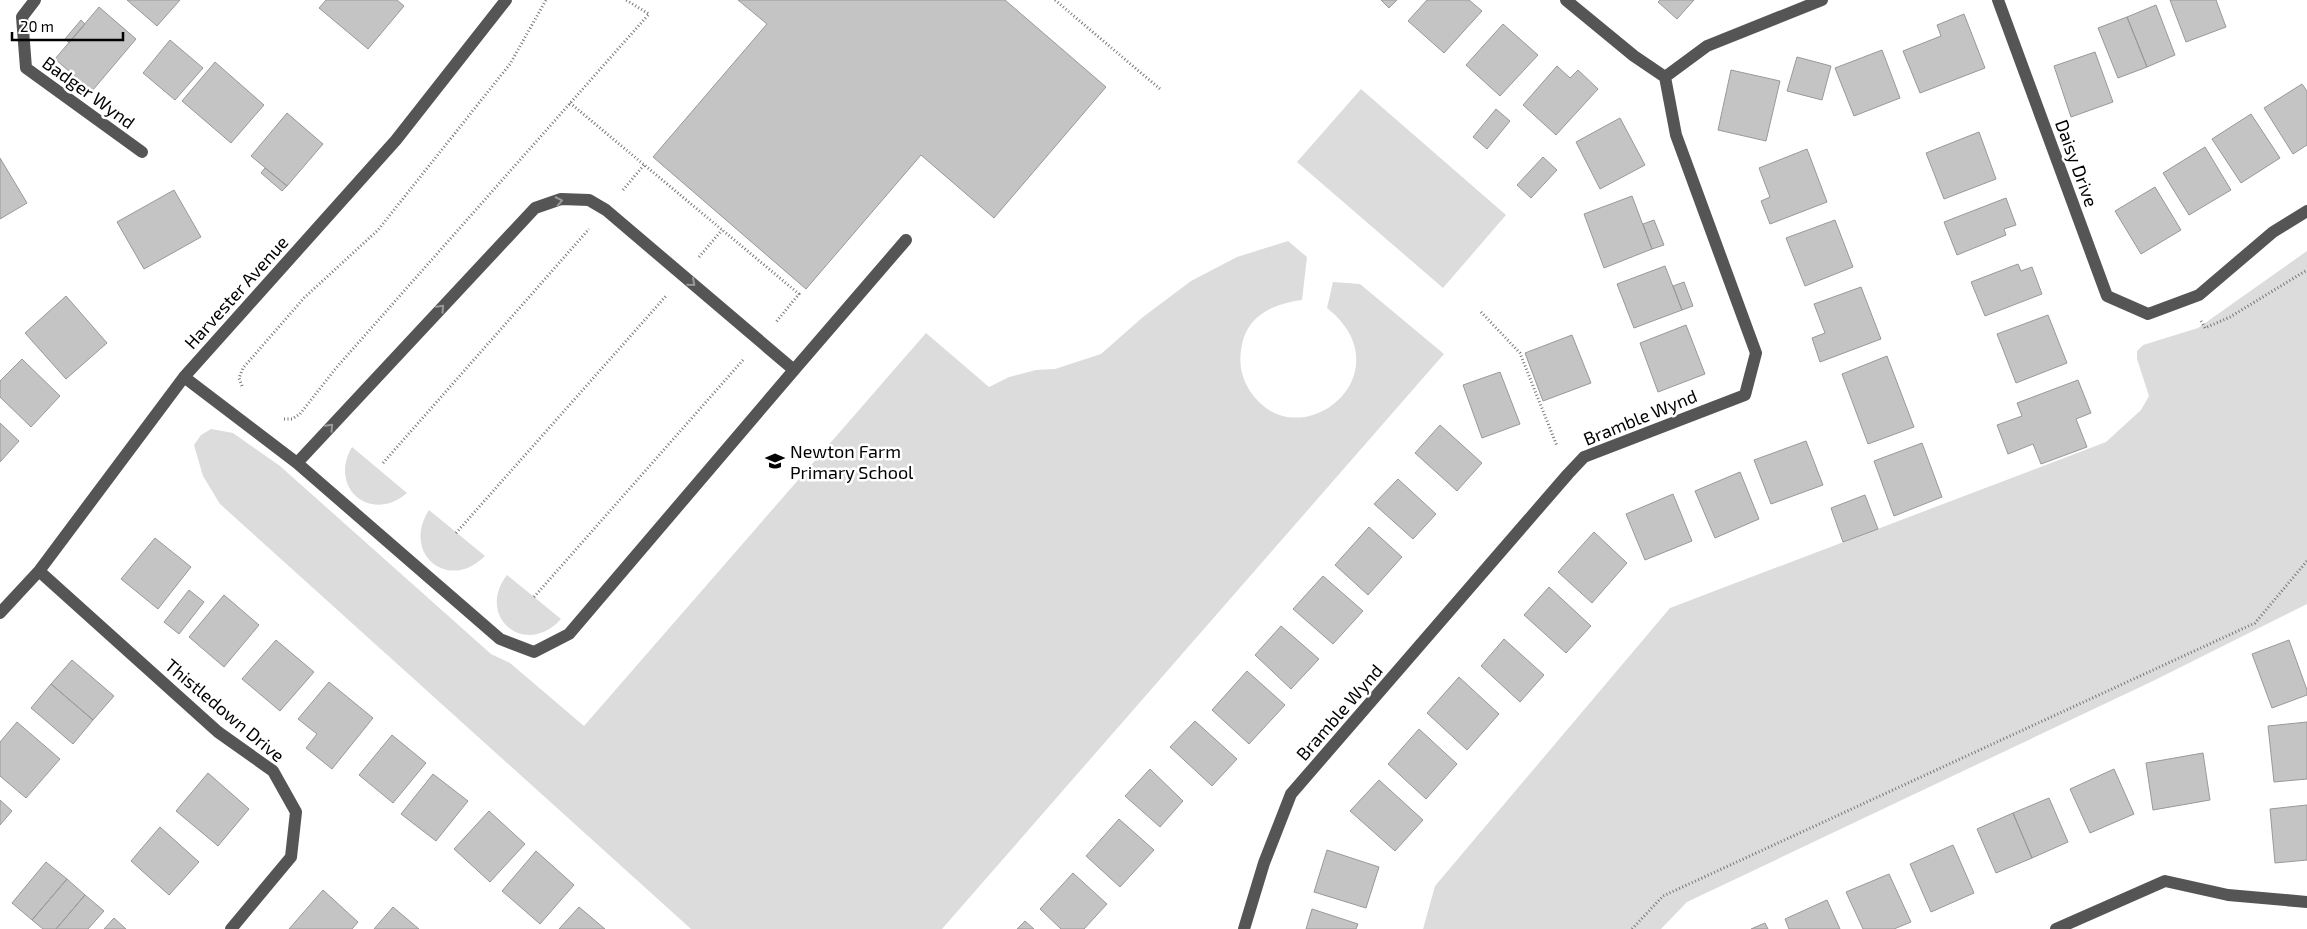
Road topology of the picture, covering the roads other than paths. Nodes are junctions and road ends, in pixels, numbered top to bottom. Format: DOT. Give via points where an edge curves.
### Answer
graph roads {
  1 [pos="35,0"];
  2 [pos="506,0"];
  3 [pos="1566,0"];
  4 [pos="1822,0"];
  5 [pos="1998,0"];
  6 [pos="1665,77"];
  7 [pos="142,152"];
  8 [pos="2307,211"];
  9 [pos="906,240"];
  10 [pos="794,370"];
  11 [pos="184,377"];
  12 [pos="297,463"];
  13 [pos="39,571"];
  14 [pos="0,613"];
  15 [pos="2307,902"];
  16 [pos="231,929"];
  17 [pos="1244,929"];
  18 [pos="2056,929"];
  1 -- 7 [label="street, Badger Wynd" via="22,17 26,68"];
  2 -- 11 [label="street, Harvester Avenue" via="396,140"];
  3 -- 6 [label="street"];
  4 -- 6 [label="street" via="1708,46"];
  5 -- 8 [label="street, Daisy Drive" via="2107,296 2148,314 2200,295 2273,232"];
  6 -- 17 [label="street, Bramble Wynd" via="1676,135 1756,353 1745,395 1584,457 1568,474 1292,794 1264,863"];
  9 -- 10 [label="street"];
  12 -- 10 [label="street, one-way" via="535,208 562,199 589,200 606,210"];
  10 -- 12 [label="street" via="569,634 534,652 500,639"];
  11 -- 12 [label="street"];
  11 -- 13 [label="street, Harvester Avenue"];
  13 -- 14 [label="street, Harvester Avenue"];
  13 -- 16 [label="street, Thistledown Drive" via="218,732 273,771 296,812 291,857"];
  15 -- 18 [label="street" via="2228,895 2165,882"];
}
